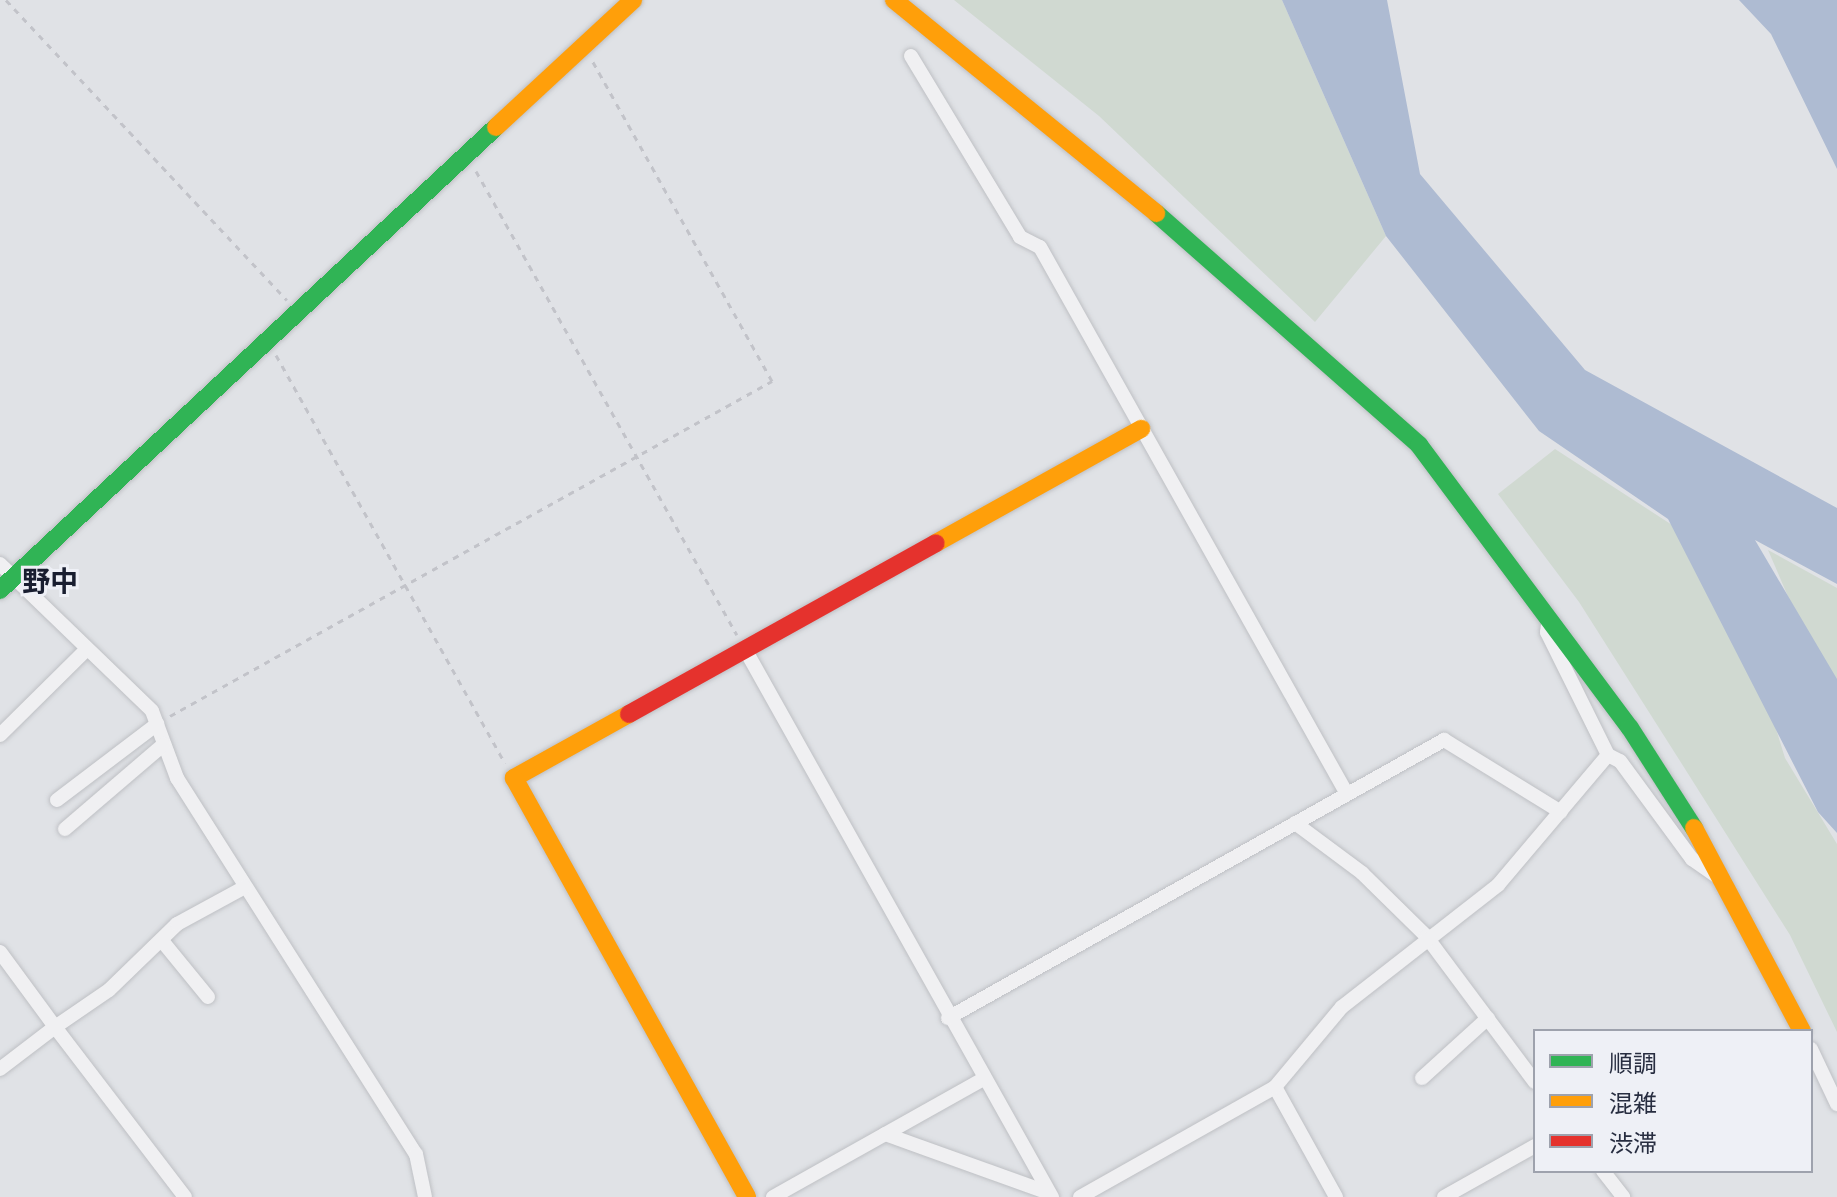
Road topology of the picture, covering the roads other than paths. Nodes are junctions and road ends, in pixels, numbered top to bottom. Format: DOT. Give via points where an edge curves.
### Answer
graph roads {
  1 [pos="633,0"];
  2 [pos="894,0"];
  3 [pos="911,56"];
  4 [pos="1141,429"];
  5 [pos="0,564"];
  6 [pos="7,584"];
  7 [pos="1549,613"];
  8 [pos="87,649"];
  9 [pos="746,651"];
  10 [pos="157,724"];
  11 [pos="0,735"];
  12 [pos="164,744"];
  13 [pos="1608,755"];
  14 [pos="1347,794"];
  15 [pos="57,800"];
  16 [pos="1561,812"];
  17 [pos="1295,823"];
  18 [pos="65,829"];
  19 [pos="1721,879"];
  20 [pos="245,887"];
  21 [pos="1426,936"];
  22 [pos="163,942"];
  23 [pos="0,952"];
  24 [pos="208,997"];
  25 [pos="948,1018"];
  26 [pos="1488,1018"];
  27 [pos="55,1027"];
  28 [pos="1801,1029"];
  29 [pos="1813,1053"];
  30 [pos="0,1069"];
  31 [pos="1422,1078"];
  32 [pos="983,1079"];
  33 [pos="1533,1079"];
  34 [pos="1275,1087"];
  35 [pos="1837,1104"];
  36 [pos="885,1134"];
  37 [pos="1533,1147"];
  38 [pos="1605,1173"];
  39 [pos="1050,1195"];
  40 [pos="185,1197"];
  41 [pos="425,1197"];
  42 [pos="747,1197"];
  43 [pos="773,1197"];
  44 [pos="1080,1197"];
  45 [pos="1336,1197"];
  46 [pos="1444,1197"];
  47 [pos="1623,1197"];
  1 -- 6 [label="street"];
  2 -- 7 [label="street" via="1366,392 1419,445"];
  3 -- 4 [label="street" via="1020,237 1040,247"];
  4 -- 9 [label="street"];
  4 -- 14 [label="street"];
  5 -- 6 [label="street"];
  6 -- 8 [label="street"];
  7 -- 13 [label="street" via="1547,632"];
  7 -- 19 [label="street"];
  8 -- 10 [label="street"];
  8 -- 11 [label="street"];
  9 -- 25 [label="street"];
  9 -- 42 [label="street" via="514,778"];
  10 -- 12 [label="street"];
  10 -- 15 [label="street"];
  12 -- 18 [label="street"];
  12 -- 20 [label="street"];
  13 -- 16 [label="street"];
  13 -- 19 [label="street" via="1620,761 1692,859"];
  14 -- 16 [label="street" via="1444,740"];
  14 -- 17 [label="street"];
  16 -- 21 [label="street" via="1498,885"];
  17 -- 21 [label="street" via="1362,873"];
  17 -- 25 [label="street"];
  19 -- 28 [label="street"];
  20 -- 22 [label="street" via="177,924"];
  20 -- 41 [label="street" via="416,1154"];
  21 -- 26 [label="street"];
  21 -- 34 [label="street" via="1342,1007"];
  22 -- 24 [label="street"];
  22 -- 27 [label="street"];
  23 -- 27 [label="street"];
  25 -- 32 [label="street"];
  26 -- 31 [label="street"];
  26 -- 33 [label="street"];
  27 -- 30 [label="street"];
  27 -- 40 [label="street"];
  29 -- 35 [label="street"];
  32 -- 36 [label="street"];
  32 -- 39 [label="street"];
  34 -- 44 [label="street"];
  34 -- 45 [label="street"];
  36 -- 39 [label="street"];
  36 -- 43 [label="street"];
  37 -- 46 [label="street"];
  38 -- 47 [label="street"];
}
